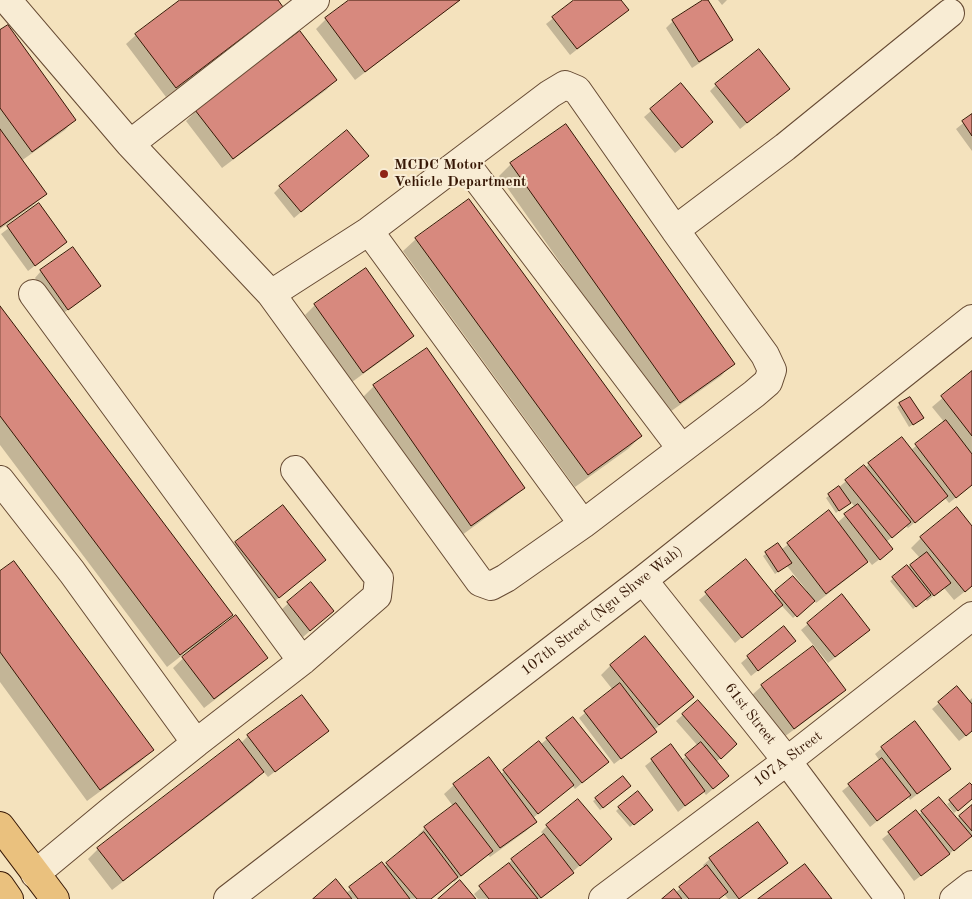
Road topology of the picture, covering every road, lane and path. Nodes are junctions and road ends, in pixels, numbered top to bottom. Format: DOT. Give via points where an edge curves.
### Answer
graph roads {
  1 [pos="7,0"];
  2 [pos="315,0"];
  3 [pos="950,13"];
  4 [pos="130,144"];
  5 [pos="463,160"];
  6 [pos="675,230"];
  7 [pos="369,231"];
  8 [pos="34,294"];
  9 [pos="271,294"];
  10 [pos="972,319"];
  11 [pos="681,448"];
  12 [pos="295,470"];
  13 [pos="0,480"];
  14 [pos="583,524"];
  15 [pos="644,580"];
  16 [pos="972,616"];
  17 [pos="302,661"];
  18 [pos="196,743"];
  19 [pos="787,761"];
  20 [pos="0,826"];
  21 [pos="35,874"];
  22 [pos="972,885"];
  23 [pos="0,886"];
  24 [pos="608,897"];
  25 [pos="9,899"];
  26 [pos="55,899"];
  27 [pos="228,899"];
  28 [pos="890,899"];
  29 [pos="954,899"];
  1 -- 4 [label="street"];
  2 -- 4 [label="street"];
  3 -- 6 [label="street" via="785,147"];
  4 -- 9 [label="street"];
  5 -- 6 [label="street" via="565,85 577,90"];
  5 -- 7 [label="street"];
  5 -- 11 [label="street"];
  6 -- 11 [label="street" via="765,355 772,370 768,382"];
  7 -- 9 [label="street"];
  7 -- 14 [label="street"];
  8 -- 17 [label="street"];
  9 -- 14 [label="street" via="480,582 491,586 506,578"];
  10 -- 15 [label="street, 107th Street (Ngu Shwe Wah)"];
  11 -- 14 [label="street"];
  12 -- 17 [label="street" via="379,578 378,596"];
  13 -- 18 [label="street" via="72,572"];
  15 -- 19 [label="street, 61st Street"];
  15 -- 27 [label="street, 107th Street (Ngu Shwe Wah)"];
  16 -- 19 [label="street, 107A Street"];
  17 -- 18 [label="street"];
  18 -- 21 [label="street"];
  19 -- 24 [label="street, 107A Street"];
  19 -- 28 [label="street, 61st Street"];
  20 -- 21 [label="main road"];
  21 -- 26 [label="main road"];
  22 -- 29 [label="street"];
  23 -- 25 [label="main road"];
}
